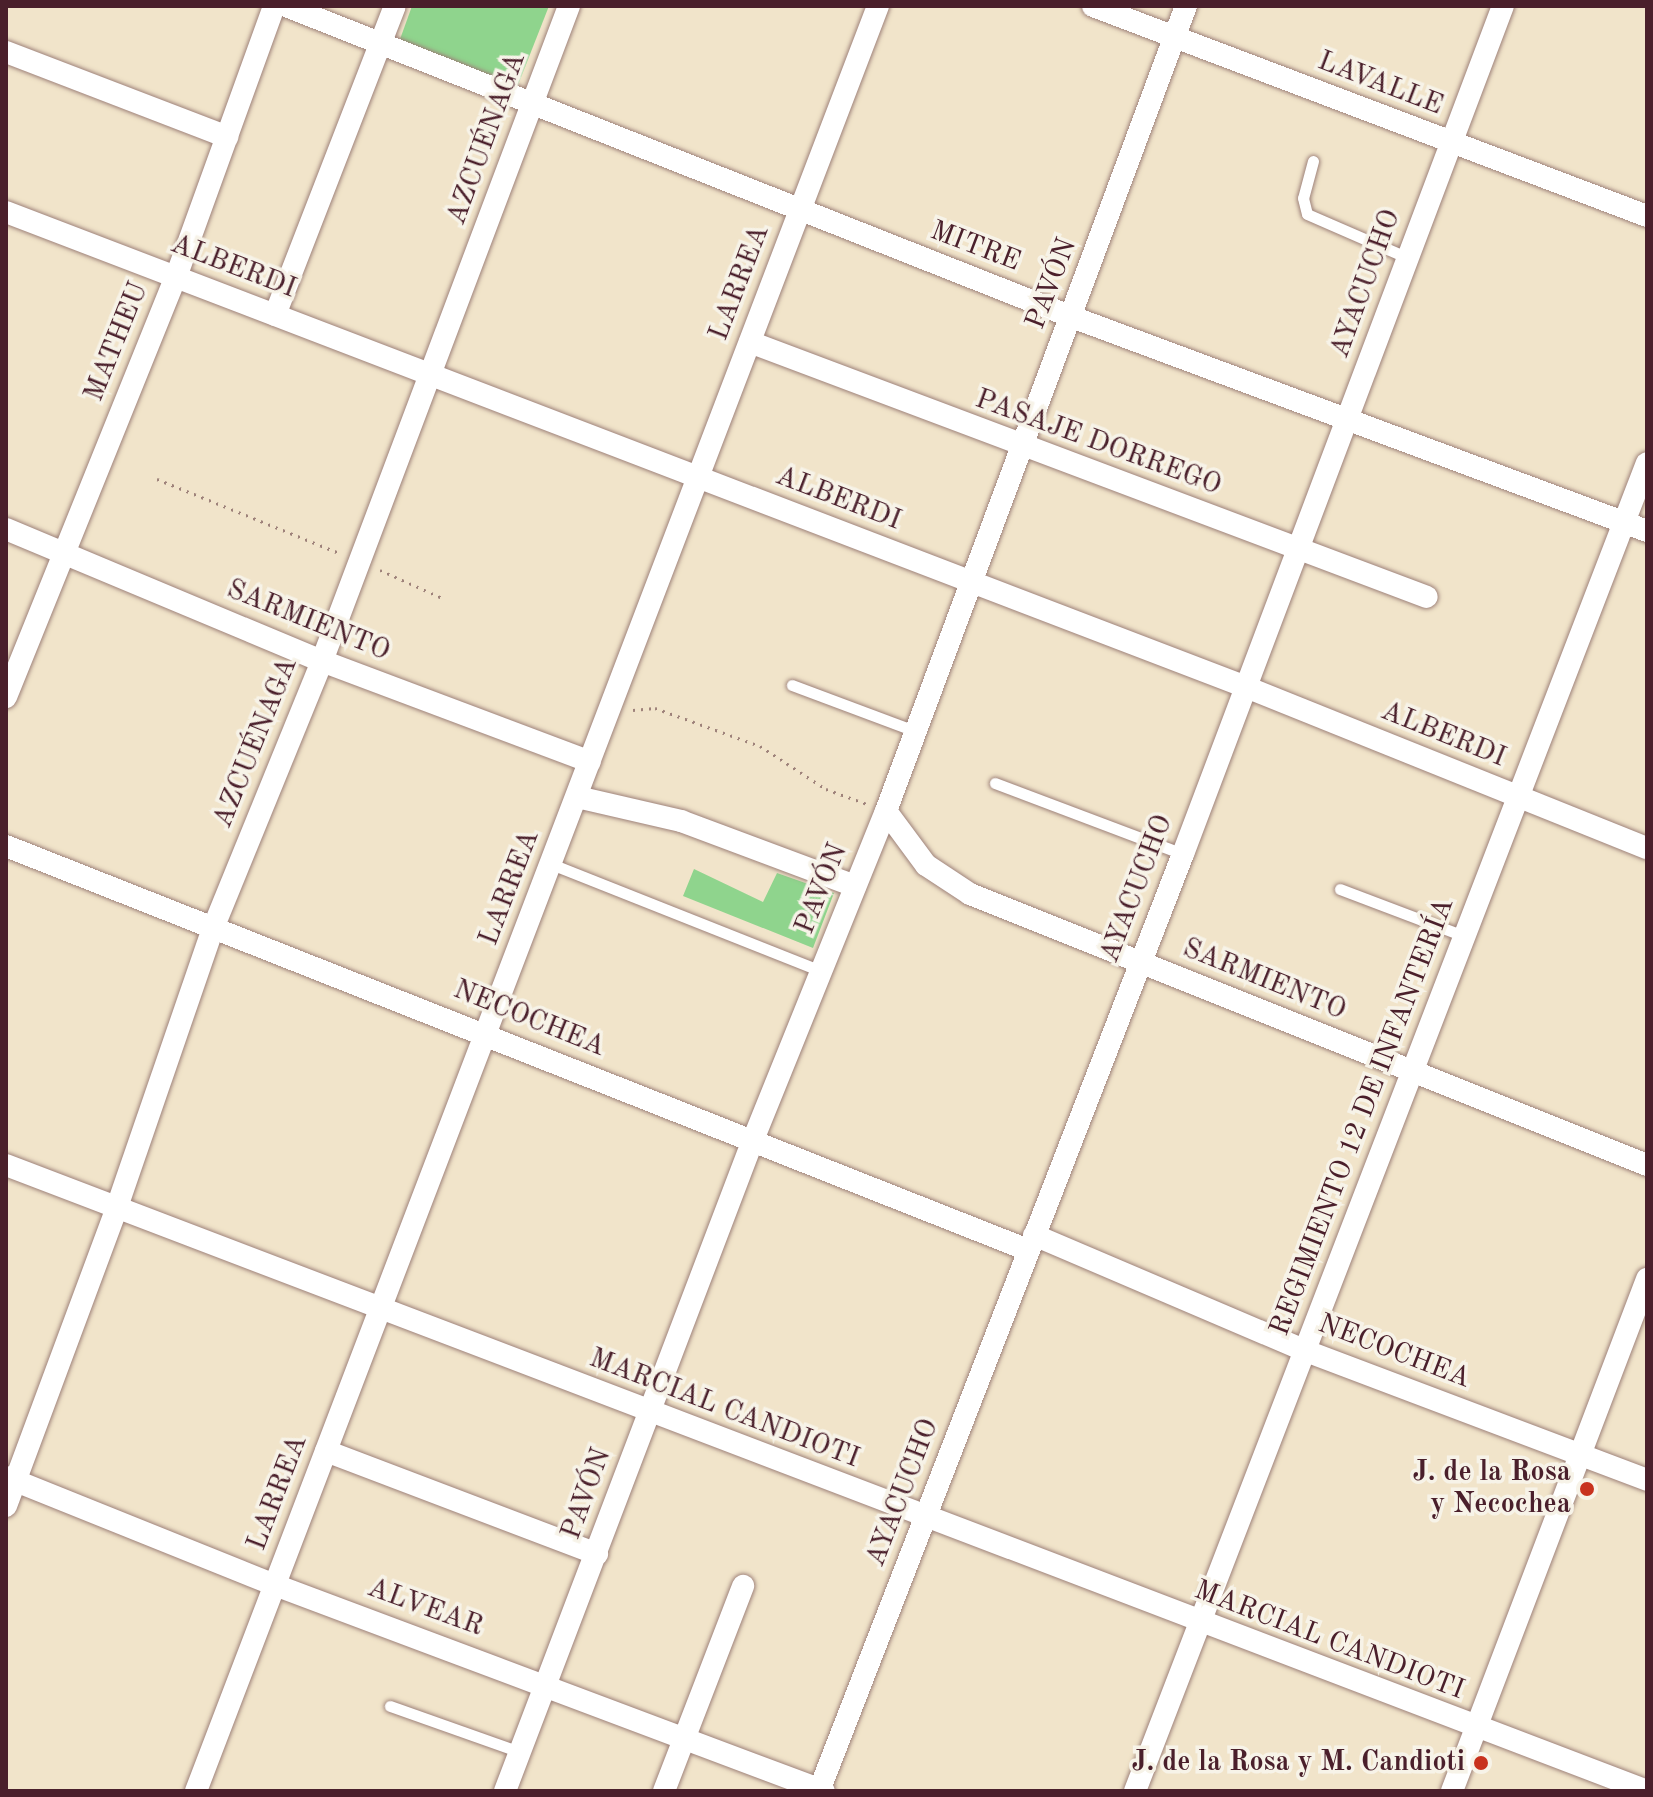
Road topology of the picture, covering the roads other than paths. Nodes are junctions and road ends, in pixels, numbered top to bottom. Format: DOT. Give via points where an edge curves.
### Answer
graph roads {
  1 [pos="274,6"];
  2 [pos="286,6"];
  3 [pos="395,6"];
  4 [pos="569,6"];
  5 [pos="878,6"];
  6 [pos="1093,6"];
  7 [pos="1186,6"];
  8 [pos="1503,6"];
  9 [pos="1175,37"];
  10 [pos="380,46"];
  11 [pos="6,52"];
  12 [pos="531,103"];
  13 [pos="227,137"];
  14 [pos="1451,143"];
  15 [pos="1313,161"];
  16 [pos="800,211"];
  17 [pos="6,212"];
  18 [pos="1647,216"];
  19 [pos="1408,258"];
  20 [pos="176,277"];
  21 [pos="275,315"];
  22 [pos="1072,317"];
  23 [pos="750,342"];
  24 [pos="431,375"];
  25 [pos="1349,416"];
  26 [pos="1019,447"];
  27 [pos="1647,463"];
  28 [pos="698,477"];
  29 [pos="1625,522"];
  30 [pos="6,529"];
  31 [pos="1647,531"];
  32 [pos="1299,549"];
  33 [pos="64,553"];
  34 [pos="970,581"];
  35 [pos="1427,597"];
  36 [pos="322,661"];
  37 [pos="792,685"];
  38 [pos="1246,687"];
  39 [pos="6,697"];
  40 [pos="915,731"];
  41 [pos="590,762"];
  42 [pos="995,783"];
  43 [pos="577,797"];
  44 [pos="1518,797"];
  45 [pos="886,811"];
  46 [pos="6,846"];
  47 [pos="1647,848"];
  48 [pos="1183,854"];
  49 [pos="551,864"];
  50 [pos="855,886"];
  51 [pos="1340,889"];
  52 [pos="214,926"];
  53 [pos="1464,936"];
  54 [pos="1141,963"];
  55 [pos="821,971"];
  56 [pos="486,1034"];
  57 [pos="1412,1072"];
  58 [pos="753,1140"];
  59 [pos="6,1165"];
  60 [pos="1647,1165"];
  61 [pos="117,1207"];
  62 [pos="1031,1243"];
  63 [pos="1647,1279"];
  64 [pos="380,1310"];
  65 [pos="1306,1351"];
  66 [pos="648,1412"];
  67 [pos="326,1451"];
  68 [pos="1581,1455"];
  69 [pos="11,1478"];
  70 [pos="1647,1480"];
  71 [pos="6,1506"];
  72 [pos="926,1519"];
  73 [pos="597,1554"];
  74 [pos="275,1585"];
  75 [pos="743,1586"];
  76 [pos="1199,1624"];
  77 [pos="547,1686"];
  78 [pos="390,1706"];
  79 [pos="1477,1728"];
  80 [pos="684,1737"];
  81 [pos="520,1752"];
  82 [pos="821,1790"];
  83 [pos="196,1791"];
  84 [pos="505,1791"];
  85 [pos="664,1791"];
  86 [pos="1135,1791"];
  87 [pos="1452,1791"];
  88 [pos="1647,1791"];
  1 -- 13 [label="street, MATHEU"];
  2 -- 10 [label="street, MITRE"];
  3 -- 10 [label="street"];
  4 -- 12 [label="street, AZCUÉNAGA"];
  5 -- 16 [label="street, LARREA"];
  6 -- 9 [label="street, LAVALLE"];
  7 -- 9 [label="street, PAVÓN"];
  8 -- 14 [label="street, AYACUCHO"];
  9 -- 14 [label="street, LAVALLE"];
  9 -- 22 [label="street, PAVÓN"];
  10 -- 12 [label="street, MITRE"];
  10 -- 21 [label="street"];
  11 -- 13 [label="street"];
  12 -- 16 [label="street, MITRE"];
  12 -- 24 [label="street, AZCUÉNAGA"];
  13 -- 20 [label="street, MATHEU"];
  14 -- 18 [label="street, LAVALLE"];
  14 -- 19 [label="street, AYACUCHO"];
  15 -- 19 [label="lane" via="1303,198 1307,214"];
  16 -- 22 [label="street, MITRE"];
  16 -- 23 [label="street, LARREA"];
  17 -- 20 [label="street, ALBERDI"];
  19 -- 25 [label="street, AYACUCHO"];
  20 -- 21 [label="street, ALBERDI"];
  20 -- 33 [label="street, MATHEU"];
  21 -- 24 [label="street, ALBERDI"];
  22 -- 25 [label="street, MITRE"];
  22 -- 26 [label="street, PAVÓN"];
  23 -- 26 [label="street, PASAJE DORREGO"];
  23 -- 28 [label="street, LARREA"];
  24 -- 28 [label="street, ALBERDI"];
  24 -- 36 [label="street, AZCUÉNAGA"];
  25 -- 29 [label="street, MITRE"];
  25 -- 32 [label="street, AYACUCHO"];
  26 -- 32 [label="street, PASAJE DORREGO"];
  26 -- 34 [label="street, PAVÓN"];
  27 -- 29 [label="street, REGIMIENTO 12 DE INFANTERÍA"];
  28 -- 34 [label="street, ALBERDI"];
  28 -- 41 [label="street, LARREA"];
  29 -- 31 [label="street, MITRE"];
  29 -- 44 [label="street, REGIMIENTO 12 DE INFANTERÍA"];
  30 -- 33 [label="street, SARMIENTO"];
  32 -- 35 [label="street, PASAJE DORREGO"];
  32 -- 38 [label="street, AYACUCHO"];
  33 -- 36 [label="street, SARMIENTO"];
  33 -- 39 [label="street, MATHEU"];
  34 -- 38 [label="street, ALBERDI"];
  34 -- 40 [label="street, PAVÓN"];
  36 -- 41 [label="street, SARMIENTO"];
  36 -- 52 [label="street, AZCUÉNAGA"];
  37 -- 40 [label="lane"];
  38 -- 44 [label="street, ALBERDI"];
  38 -- 48 [label="street, AYACUCHO"];
  40 -- 45 [label="street, PAVÓN"];
  41 -- 43 [label="street, LARREA"];
  42 -- 48 [label="lane"];
  43 -- 49 [label="street, LARREA"];
  43 -- 50 [label="street" via="681,821"];
  44 -- 47 [label="street, ALBERDI"];
  44 -- 53 [label="street, REGIMIENTO 12 DE INFANTERÍA"];
  45 -- 50 [label="street, PAVÓN"];
  45 -- 54 [label="street, SARMIENTO" via="926,865 948,882 1008,912"];
  46 -- 52 [label="street, NECOCHEA"];
  48 -- 54 [label="street, AYACUCHO"];
  49 -- 55 [label="lane"];
  49 -- 56 [label="street, LARREA"];
  50 -- 55 [label="street, PAVÓN"];
  51 -- 53 [label="lane"];
  52 -- 56 [label="street, NECOCHEA"];
  52 -- 61 [label="street, AZCUÉNAGA"];
  53 -- 57 [label="street, REGIMIENTO 12 DE INFANTERÍA"];
  54 -- 57 [label="street, SARMIENTO"];
  54 -- 62 [label="street, AYACUCHO"];
  55 -- 58 [label="street, PAVÓN"];
  56 -- 58 [label="street, NECOCHEA"];
  56 -- 64 [label="street, LARREA"];
  57 -- 60 [label="street, SARMIENTO"];
  57 -- 65 [label="street, REGIMIENTO 12 DE INFANTERÍA"];
  58 -- 62 [label="street, NECOCHEA"];
  58 -- 66 [label="street, PAVÓN"];
  59 -- 61 [label="street, MARCIAL CANDIOTI"];
  61 -- 64 [label="street, MARCIAL CANDIOTI"];
  61 -- 69 [label="street, AZCUÉNAGA"];
  62 -- 65 [label="street, NECOCHEA"];
  62 -- 72 [label="street, AYACUCHO"];
  63 -- 68 [label="street"];
  64 -- 66 [label="street, MARCIAL CANDIOTI"];
  64 -- 67 [label="street, LARREA"];
  65 -- 68 [label="street, NECOCHEA"];
  65 -- 76 [label="street, REGIMIENTO 12 DE INFANTERÍA"];
  66 -- 72 [label="street, MARCIAL CANDIOTI"];
  66 -- 73 [label="street, PAVÓN"];
  67 -- 73 [label="street"];
  67 -- 74 [label="street, LARREA"];
  68 -- 70 [label="street, NECOCHEA"];
  68 -- 79 [label="street"];
  69 -- 71 [label="street, AZCUÉNAGA"];
  69 -- 74 [label="street, ALVEAR"];
  72 -- 76 [label="street, MARCIAL CANDIOTI"];
  72 -- 82 [label="street, AYACUCHO"];
  73 -- 77 [label="street, PAVÓN"];
  74 -- 77 [label="street, ALVEAR"];
  74 -- 83 [label="street, LARREA"];
  75 -- 80 [label="street"];
  76 -- 79 [label="street, MARCIAL CANDIOTI"];
  76 -- 86 [label="street, REGIMIENTO 12 DE INFANTERÍA"];
  77 -- 80 [label="street, ALVEAR"];
  77 -- 81 [label="street, PAVÓN"];
  78 -- 81 [label="lane"];
  79 -- 87 [label="street"];
  79 -- 88 [label="street, MARCIAL CANDIOTI"];
  80 -- 82 [label="street, ALVEAR"];
  80 -- 85 [label="street"];
  81 -- 84 [label="street, PAVÓN"];
}
